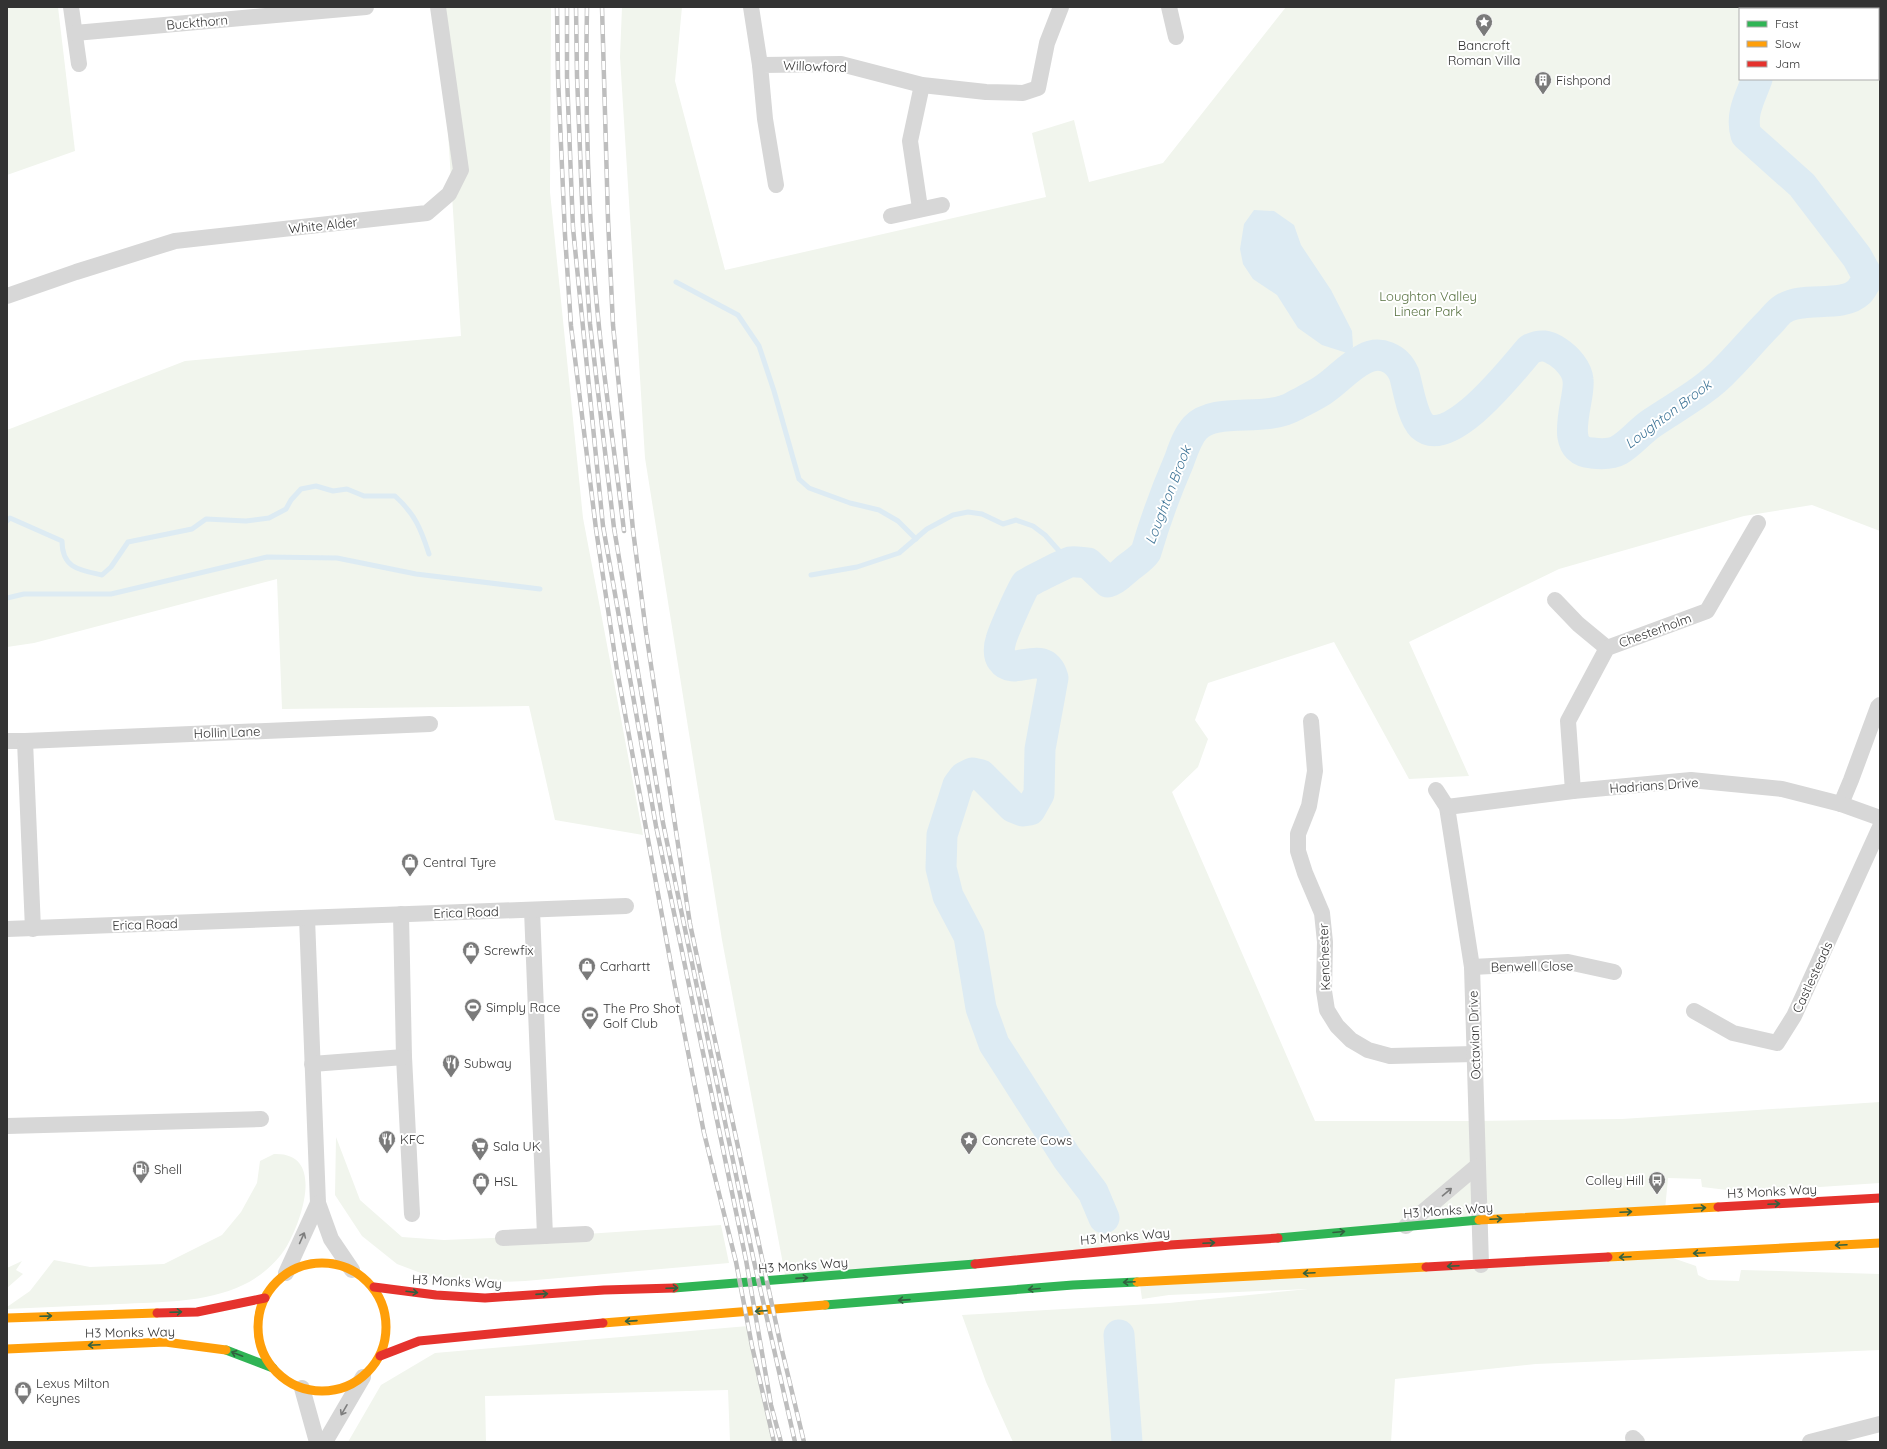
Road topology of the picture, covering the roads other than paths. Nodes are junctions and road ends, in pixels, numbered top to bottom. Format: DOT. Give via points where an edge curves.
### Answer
graph roads {
  1 [pos="71,7"];
  2 [pos="366,7"];
  3 [pos="438,7"];
  4 [pos="751,7"];
  5 [pos="1061,7"];
  6 [pos="1169,7"];
  7 [pos="75,33"];
  8 [pos="1176,37"];
  9 [pos="79,64"];
  10 [pos="760,65"];
  11 [pos="922,85"];
  12 [pos="776,185"];
  13 [pos="942,205"];
  14 [pos="920,208"];
  15 [pos="891,216"];
  16 [pos="7,296"];
  17 [pos="1758,524"];
  18 [pos="1555,600"];
  19 [pos="1607,648"];
  20 [pos="1880,705"];
  21 [pos="1311,721"];
  22 [pos="430,724"];
  23 [pos="25,741"];
  24 [pos="7,742"];
  25 [pos="1436,790"];
  26 [pos="1573,791"];
  27 [pos="1841,804"];
  28 [pos="1447,807"];
  29 [pos="1880,818"];
  30 [pos="1880,827"];
  31 [pos="626,906"];
  32 [pos="532,910"];
  33 [pos="401,914"];
  34 [pos="307,918"];
  35 [pos="33,928"];
  36 [pos="7,930"];
  37 [pos="1472,968"];
  38 [pos="1614,972"];
  39 [pos="1694,1010"];
  40 [pos="1475,1054"];
  41 [pos="404,1057"];
  42 [pos="312,1064"];
  43 [pos="260,1119"];
  44 [pos="7,1126"];
  45 [pos="1477,1166"];
  46 [pos="1880,1198"];
  47 [pos="318,1202"];
  48 [pos="412,1214"];
  49 [pos="1479,1220"];
  50 [pos="1406,1226"];
  51 [pos="586,1234"];
  52 [pos="545,1236"];
  53 [pos="503,1238"];
  54 [pos="1880,1244"];
  55 [pos="1481,1265"];
  56 [pos="352,1270"];
  57 [pos="286,1273"];
  58 [pos="374,1288"];
  59 [pos="265,1298"];
  60 [pos="7,1318"];
  61 [pos="7,1349"];
  62 [pos="380,1356"];
  63 [pos="273,1368"];
  64 [pos="363,1377"];
  65 [pos="302,1388"];
  66 [pos="1880,1424"];
  67 [pos="317,1442"];
  68 [pos="325,1442"];
  69 [pos="1810,1442"];
  1 -- 7 [label="street"];
  2 -- 7 [label="street, Buckthorn"];
  3 -- 16 [label="street, White Alder" via="461,170 450,194 427,213 175,241"];
  4 -- 10 [label="street"];
  5 -- 11 [label="street, Willowford" via="1047,43 1038,88 1023,93"];
  6 -- 8 [label="street"];
  7 -- 9 [label="street"];
  10 -- 11 [label="street, Willowford" via="841,64"];
  10 -- 12 [label="street" via="765,119"];
  11 -- 14 [label="street" via="910,141"];
  13 -- 14 [label="street"];
  14 -- 15 [label="street"];
  17 -- 19 [label="street, Chesterholm" via="1707,611"];
  18 -- 19 [label="street" via="1578,624"];
  19 -- 26 [label="street, Chesterholm" via="1568,721"];
  20 -- 27 [label="street"];
  21 -- 40 [label="street, Kenchester" via="1315,771 1309,806 1298,834 1298,851 1322,913 1325,942 1324,991 1327,1010 1337,1026 1351,1040 1368,1050 1390,1056"];
  22 -- 23 [label="street, Hollin Lane"];
  23 -- 24 [label="street, Hollin Lane"];
  23 -- 35 [label="street"];
  25 -- 28 [label="street"];
  26 -- 27 [label="street, Hadrians Drive" via="1692,780 1782,789"];
  26 -- 28 [label="street, Hadrians Drive"];
  27 -- 29 [label="street, Hadrians Drive"];
  28 -- 37 [label="street, Octavian Drive"];
  30 -- 39 [label="street, Castlesteads" via="1794,1016 1777,1043 1733,1033"];
  31 -- 32 [label="street, Erica Road"];
  32 -- 33 [label="street, Erica Road"];
  32 -- 52 [label="street"];
  33 -- 34 [label="street, Erica Road"];
  33 -- 41 [label="street"];
  34 -- 35 [label="street, Erica Road"];
  34 -- 42 [label="street"];
  35 -- 36 [label="street, Erica Road"];
  37 -- 38 [label="street, Benwell Close" via="1568,962"];
  37 -- 40 [label="street, Octavian Drive"];
  40 -- 45 [label="street, Octavian Drive"];
  41 -- 42 [label="street"];
  41 -- 48 [label="street"];
  42 -- 47 [label="street"];
  43 -- 44 [label="street"];
  45 -- 49 [label="street, Octavian Drive"];
  50 -- 45 [label="street, one-way"];
  49 -- 46 [label="main road, H3 Monks Way, one-way"];
  47 -- 56 [label="street" via="331,1239"];
  57 -- 47 [label="street, one-way"];
  49 -- 50 [label="main road, H3 Monks Way"];
  49 -- 55 [label="street, Octavian Drive"];
  58 -- 50 [label="main road, H3 Monks Way, one-way" via="485,1298 679,1288"];
  51 -- 52 [label="street"];
  52 -- 53 [label="street"];
  54 -- 55 [label="main road, one-way"];
  55 -- 62 [label="main road, one-way" via="1073,1286 614,1322 419,1341"];
  56 -- 57 [label="main road" via="346,1266 323,1262 307,1264"];
  56 -- 58 [label="main road" via="363,1276"];
  57 -- 59 [label="main road"];
  58 -- 62 [label="main road" via="382,1301 387,1332"];
  60 -- 59 [label="main road, H3 Monks Way, one-way" via="197,1312"];
  59 -- 63 [label="main road" via="260,1310 258,1332 263,1350"];
  63 -- 61 [label="main road, H3 Monks Way, one-way" via="223,1349 165,1342"];
  62 -- 64 [label="main road"];
  63 -- 65 [label="main road"];
  64 -- 65 [label="main road" via="333,1390"];
  64 -- 68 [label="street, one-way"];
  65 -- 67 [label="street"];
  66 -- 69 [label="street"];
}
